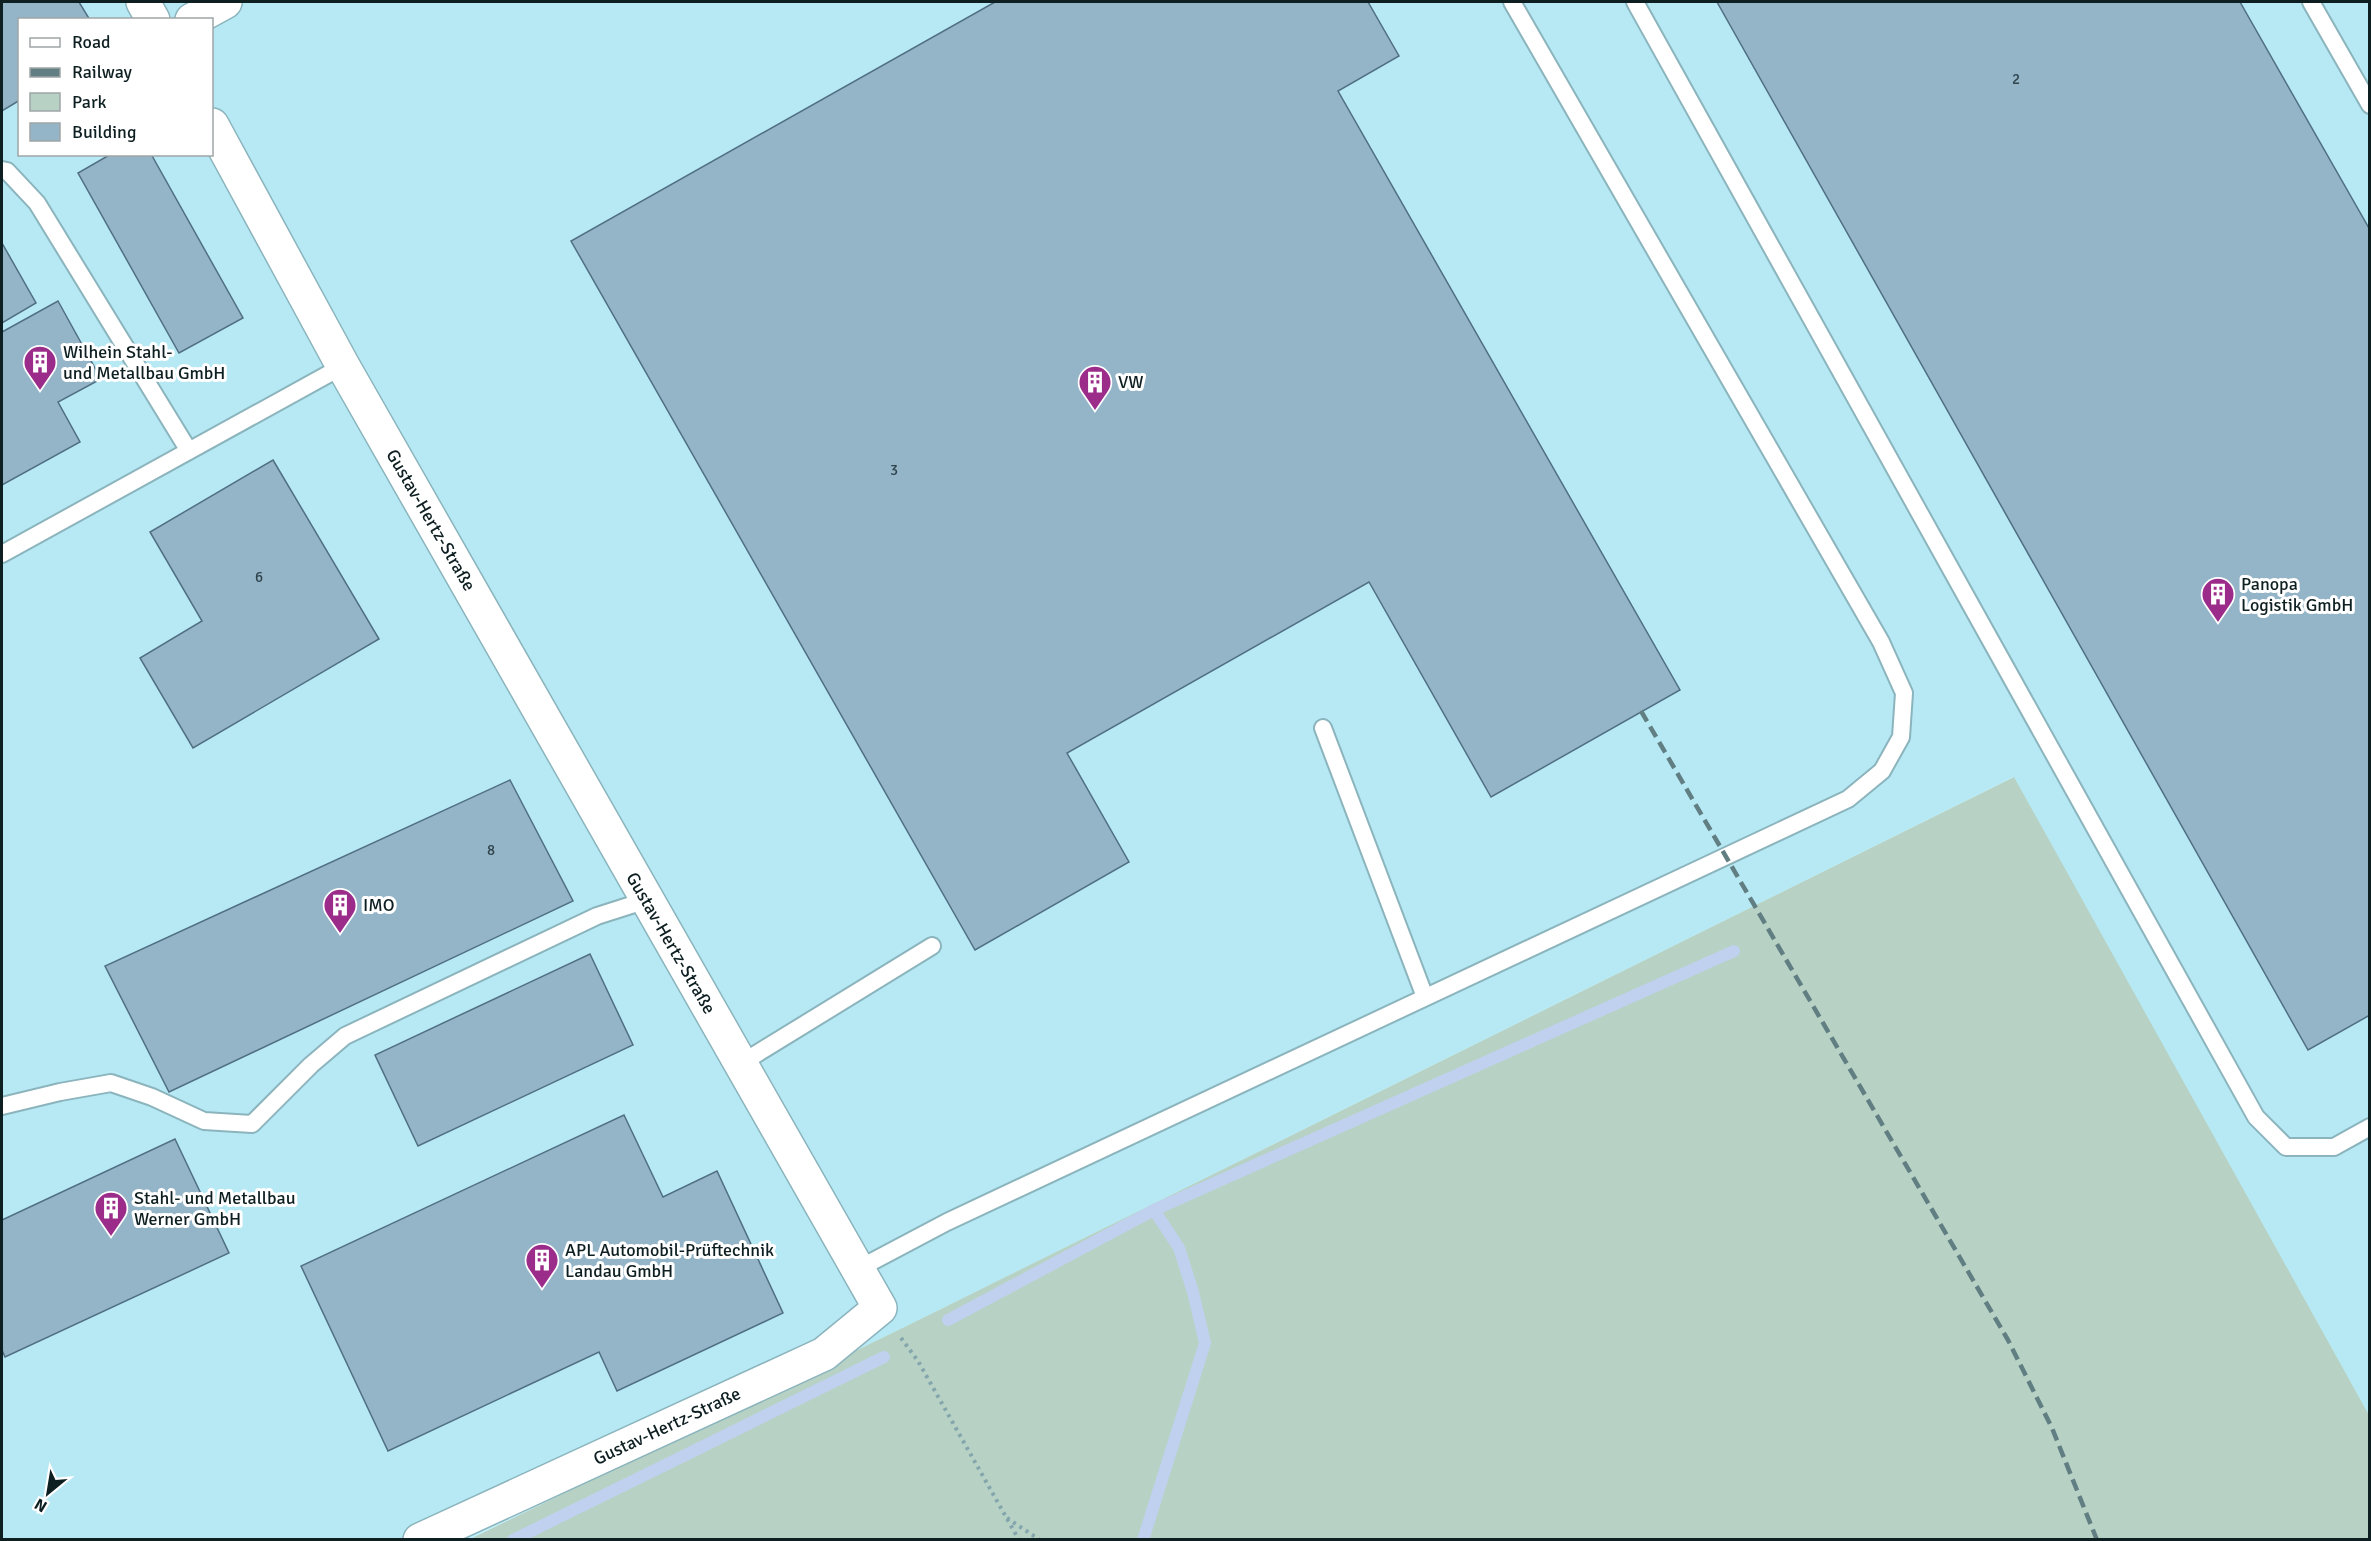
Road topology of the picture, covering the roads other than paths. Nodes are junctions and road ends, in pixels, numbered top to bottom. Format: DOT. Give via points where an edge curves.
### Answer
graph roads {
  1 [pos="143,2"];
  2 [pos="225,2"];
  3 [pos="1512,2"];
  4 [pos="1635,2"];
  5 [pos="2311,2"];
  6 [pos="152,18"];
  7 [pos="196,18"];
  8 [pos="2370,105"];
  9 [pos="213,127"];
  10 [pos="2,170"];
  11 [pos="343,366"];
  12 [pos="189,451"];
  13 [pos="2,554"];
  14 [pos="1323,728"];
  15 [pos="647,900"];
  16 [pos="932,946"];
  17 [pos="1425,997"];
  18 [pos="740,1064"];
  19 [pos="2,1106"];
  20 [pos="2370,1127"];
  21 [pos="858,1269"];
  22 [pos="420,1539"];
  1 -- 6 [label="street"];
  2 -- 7 [label="street"];
  3 -- 17 [label="lane" via="1881,642 1904,693 1901,737 1882,771 1848,799"];
  4 -- 20 [label="lane" via="2256,1117 2286,1147 2334,1147"];
  5 -- 8 [label="lane"];
  9 -- 11 [label="street, Gustav-Hertz-Straße"];
  10 -- 12 [label="lane" via="37,202"];
  11 -- 12 [label="lane"];
  11 -- 15 [label="street, Gustav-Hertz-Straße"];
  12 -- 13 [label="lane"];
  14 -- 17 [label="lane"];
  15 -- 18 [label="street, Gustav-Hertz-Straße"];
  15 -- 19 [label="lane" via="597,916 345,1036 252,1124 204,1121 111,1083"];
  16 -- 18 [label="lane"];
  17 -- 21 [label="lane" via="947,1222"];
  18 -- 21 [label="street, Gustav-Hertz-Straße"];
  21 -- 22 [label="street, Gustav-Hertz-Straße" via="880,1308 824,1354"];
}
